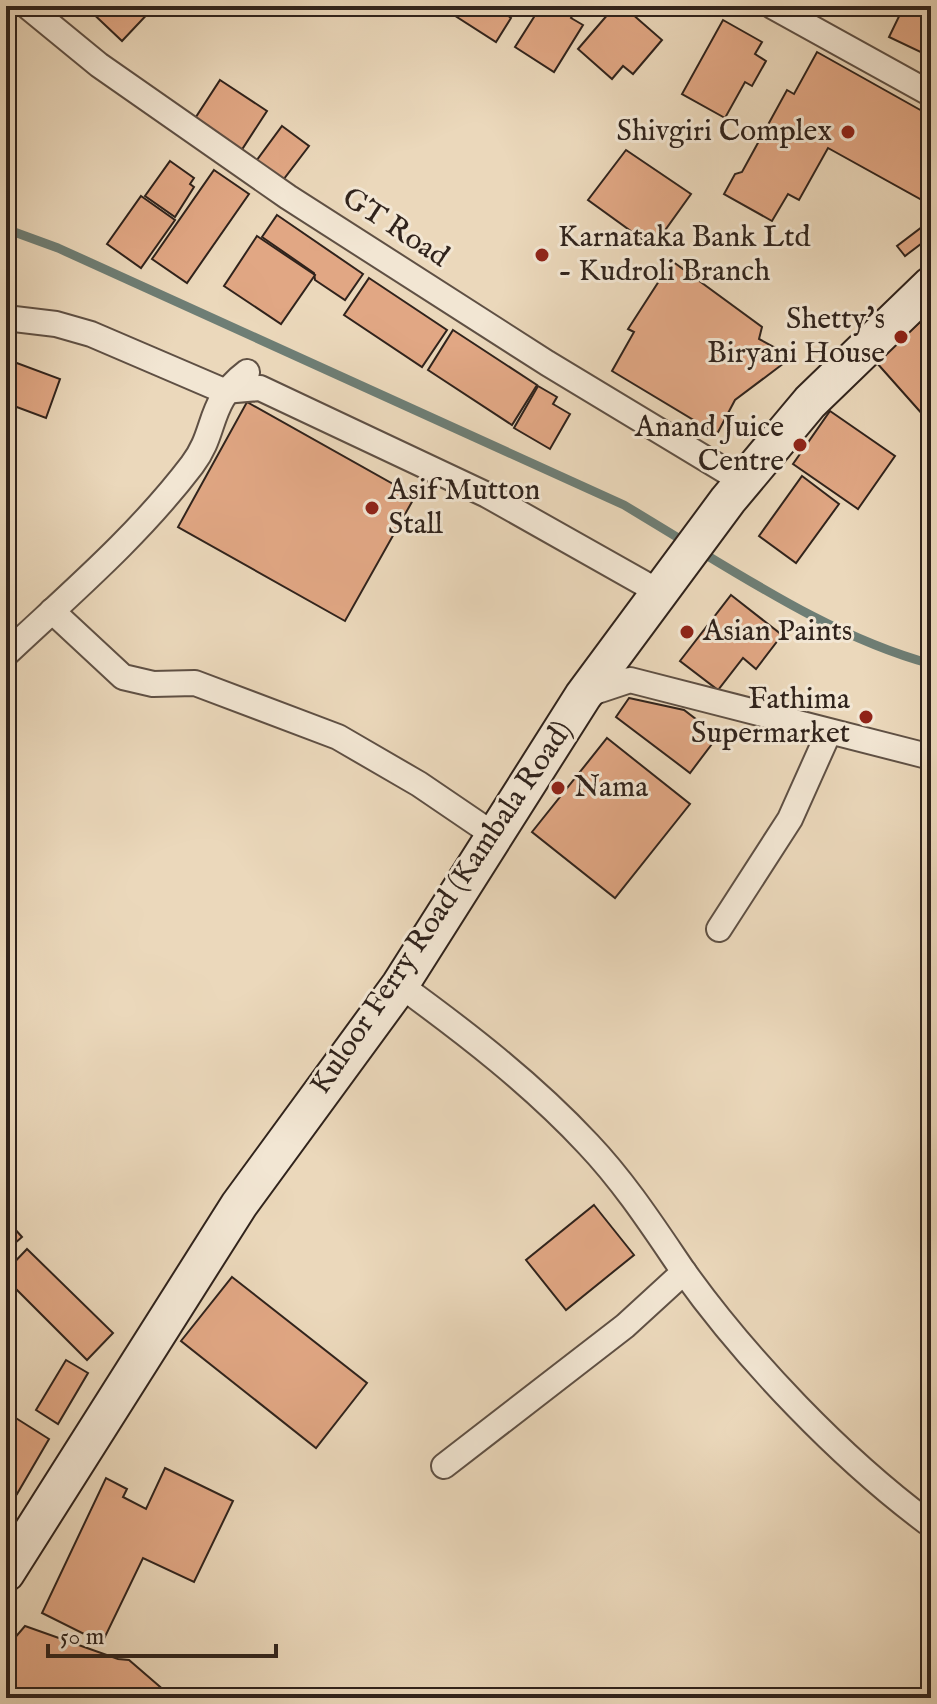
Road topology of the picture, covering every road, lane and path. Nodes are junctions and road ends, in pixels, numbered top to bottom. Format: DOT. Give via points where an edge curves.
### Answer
graph roads {
  1 [pos="27,6"];
  2 [pos="772,6"];
  3 [pos="931,94"];
  4 [pos="931,285"];
  5 [pos="6,318"];
  6 [pos="247,372"];
  7 [pos="224,391"];
  8 [pos="736,491"];
  9 [pos="666,584"];
  10 [pos="52,611"];
  11 [pos="6,654"];
  12 [pos="583,696"];
  13 [pos="829,732"];
  14 [pos="931,757"];
  15 [pos="494,835"];
  16 [pos="719,929"];
  17 [pos="400,985"];
  18 [pos="684,1272"];
  19 [pos="444,1466"];
  20 [pos="931,1520"];
  21 [pos="6,1573"];
  1 -- 8 [label="street, GT Road" via="99,65 288,197"];
  2 -- 3 [label="street"];
  4 -- 8 [label="main road, Kuloor Ferry Road (Kambala Road)" via="810,402"];
  5 -- 7 [label="street" via="91,334"];
  6 -- 7 [label="street"];
  7 -- 9 [label="street" via="260,388"];
  7 -- 10 [label="street" via="195,462 131,538"];
  8 -- 9 [label="main road, Kuloor Ferry Road (Kambala Road)"];
  9 -- 12 [label="main road, Kuloor Ferry Road (Kambala Road)"];
  10 -- 11 [label="street"];
  10 -- 15 [label="street" via="123,677 153,684 195,683 338,737"];
  12 -- 13 [label="street" via="630,680"];
  12 -- 15 [label="main road, Kuloor Ferry Road (Kambala Road)"];
  13 -- 14 [label="street"];
  13 -- 16 [label="street" via="790,819"];
  15 -- 17 [label="main road, Kuloor Ferry Road (Kambala Road)"];
  17 -- 18 [label="street" via="484,1047 587,1143 629,1192"];
  17 -- 21 [label="main road, Kuloor Ferry Road (Kambala Road)" via="239,1205"];
  18 -- 19 [label="street" via="625,1326"];
  18 -- 20 [label="street" via="722,1325 876,1485"];
}
